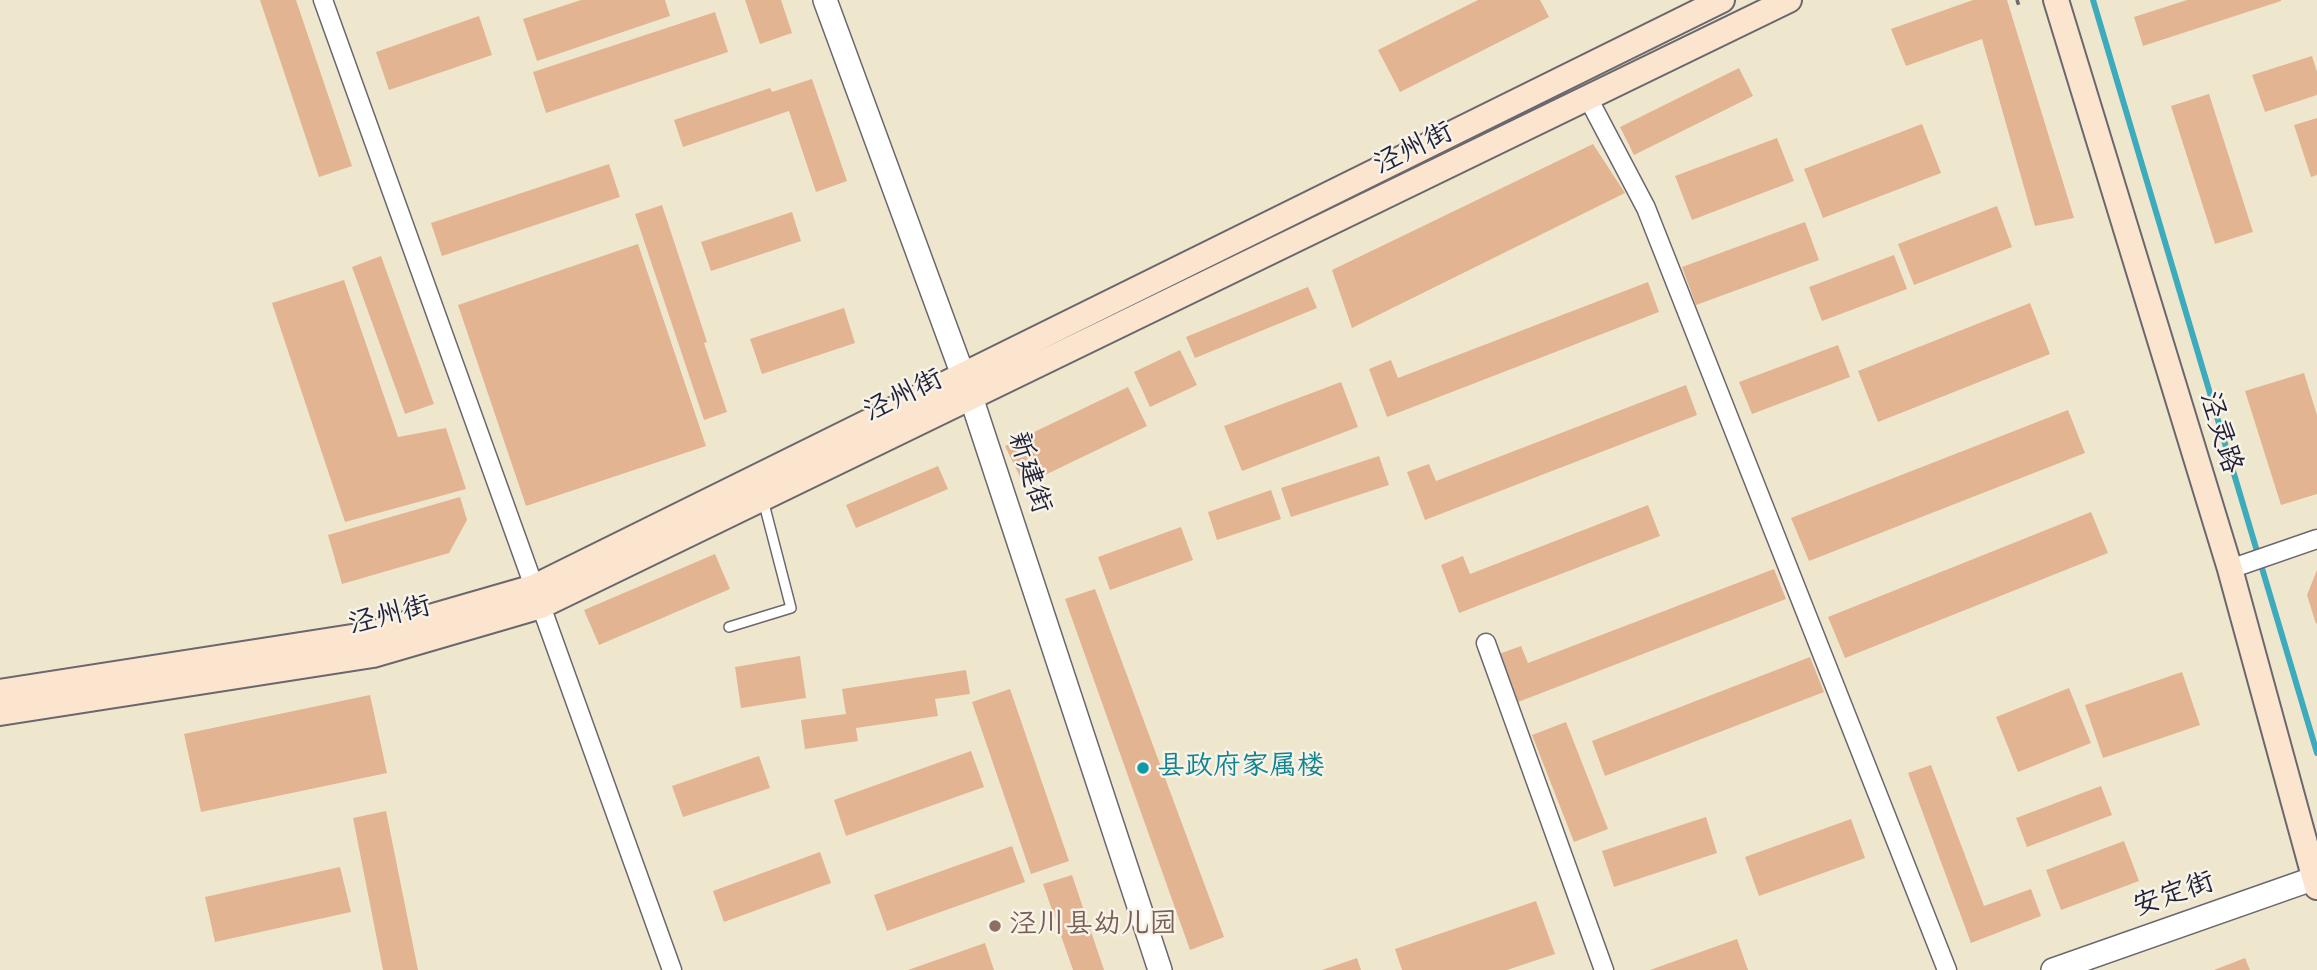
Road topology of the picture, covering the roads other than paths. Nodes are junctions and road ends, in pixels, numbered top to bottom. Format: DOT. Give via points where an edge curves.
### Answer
graph roads {
  1 [pos="323,0"];
  2 [pos="825,0"];
  3 [pos="1723,0"];
  4 [pos="1789,0"];
  5 [pos="2056,0"];
  6 [pos="1588,98"];
  7 [pos="967,387"];
  8 [pos="763,498"];
  9 [pos="2317,539"];
  10 [pos="2239,566"];
  11 [pos="538,597"];
  12 [pos="729,627"];
  13 [pos="1486,643"];
  14 [pos="0,692"];
  15 [pos="0,713"];
  16 [pos="2316,882"];
  17 [pos="672,970"];
  18 [pos="1160,970"];
  19 [pos="1604,970"];
  20 [pos="1947,970"];
  21 [pos="2053,970"];
  1 -- 11 [label="street"];
  2 -- 7 [label="street, 新建街"];
  3 -- 7 [label="main road, 泾州街"];
  4 -- 6 [label="main road, 泾州街"];
  5 -- 10 [label="main road, 泾灵路"];
  6 -- 7 [label="main road, 泾州街"];
  6 -- 20 [label="street" via="1646,208"];
  7 -- 8 [label="main road, 泾州街"];
  7 -- 11 [label="main road, 泾州街"];
  7 -- 18 [label="street, 新建街"];
  8 -- 11 [label="main road, 泾州街"];
  8 -- 12 [label="lane" via="791,608"];
  9 -- 10 [label="street"];
  10 -- 16 [label="main road, 泾灵路"];
  11 -- 14 [label="main road, 泾州街" via="371,634"];
  11 -- 15 [label="main road, 泾州街" via="373,655"];
  11 -- 17 [label="street"];
  13 -- 19 [label="street"];
  16 -- 21 [label="street, 安定街"];
}
